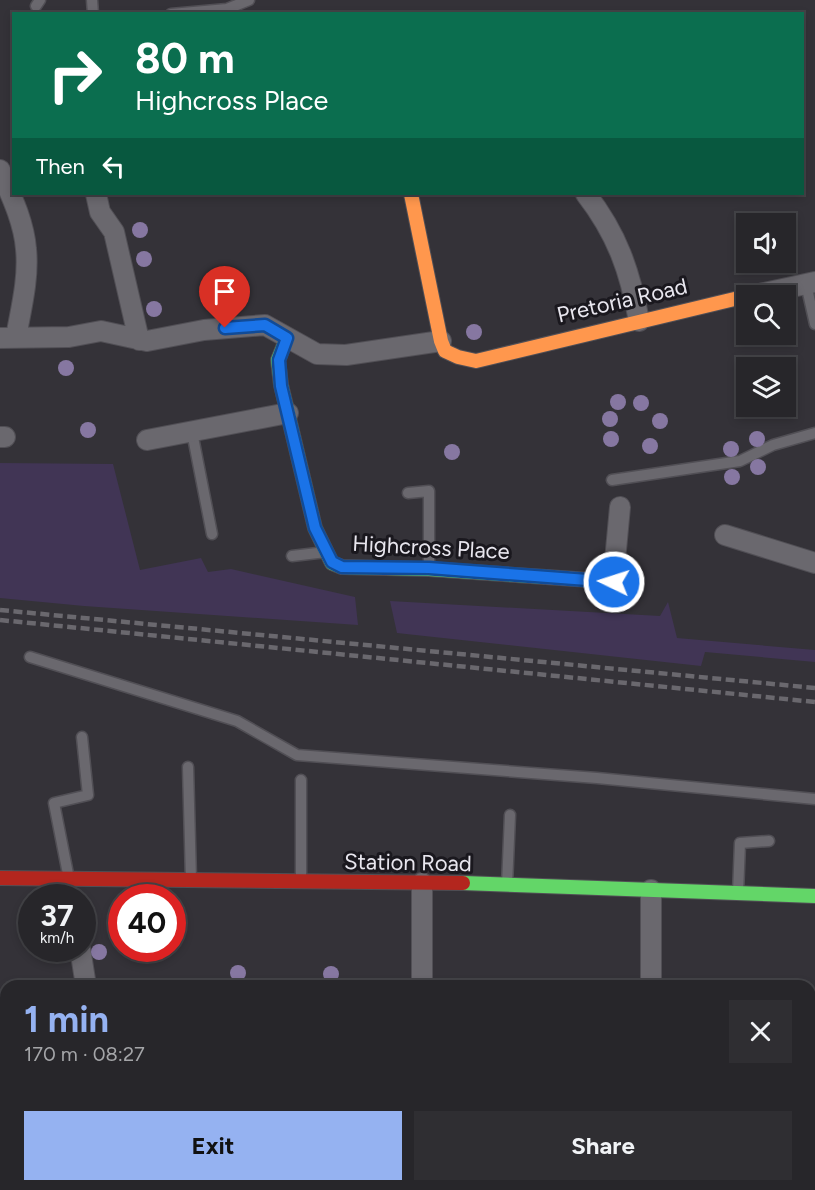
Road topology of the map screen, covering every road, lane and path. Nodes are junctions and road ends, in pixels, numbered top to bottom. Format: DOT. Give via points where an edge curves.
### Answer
graph roads {
  1 [pos="249,0"];
  2 [pos="193,12"];
  3 [pos="0,170"];
  4 [pos="96,195"];
  5 [pos="411,195"];
  6 [pos="587,195"];
  7 [pos="810,283"];
  8 [pos="736,299"];
  9 [pos="639,321"];
  10 [pos="815,324"];
  11 [pos="8,337"];
  12 [pos="287,338"];
  13 [pos="139,340"];
  14 [pos="441,341"];
  15 [pos="288,413"];
  16 [pos="192,432"];
  17 [pos="815,433"];
  18 [pos="147,440"];
  19 [pos="612,480"];
  20 [pos="408,493"];
  21 [pos="620,507"];
  22 [pos="212,534"];
  23 [pos="724,535"];
  24 [pos="326,552"];
  25 [pos="292,556"];
  26 [pos="815,563"];
  27 [pos="429,568"];
  28 [pos="614,582"];
  29 [pos="633,583"];
  30 [pos="30,657"];
  31 [pos="82,737"];
  32 [pos="188,767"];
  33 [pos="302,780"];
  34 [pos="815,799"];
  35 [pos="510,815"];
  36 [pos="770,841"];
  37 [pos="0,878"];
  38 [pos="191,880"];
  39 [pos="301,881"];
  40 [pos="422,883"];
  41 [pos="43,884"];
  42 [pos="70,884"];
  43 [pos="507,885"];
  44 [pos="96,886"];
  45 [pos="651,890"];
  46 [pos="738,894"];
  47 [pos="815,896"];
  48 [pos="82,962"];
  49 [pos="85,980"];
  50 [pos="422,980"];
  51 [pos="651,980"];
  1 -- 2 [label="lane" via="227,9"];
  3 -- 11 [label="street" via="18,212 26,249 24,290"];
  4 -- 13 [label="street" via="100,212 114,232"];
  5 -- 14 [label="street"];
  6 -- 9 [label="street" via="601,213 623,256"];
  7 -- 10 [label="lane"];
  8 -- 9 [label="street, Pretoria Road"];
  9 -- 14 [label="street, Pretoria Road" via="476,361 445,351"];
  11 -- 13 [label="street" via="69,337 101,331"];
  12 -- 13 [label="street" via="265,325"];
  12 -- 14 [label="street" via="317,354 346,355"];
  12 -- 15 [label="street, Highcross Place" via="279,360"];
  15 -- 16 [label="street"];
  15 -- 24 [label="street, Highcross Place" via="315,528"];
  16 -- 18 [label="street"];
  16 -- 22 [label="lane"];
  17 -- 19 [label="lane" via="773,445 740,461"];
  20 -- 27 [label="lane" via="429,491"];
  21 -- 28 [label="street"];
  23 -- 26 [label="street"];
  24 -- 25 [label="lane"];
  24 -- 27 [label="street, Highcross Place" via="332,562 342,567"];
  27 -- 28 [label="street, Highcross Place"];
  28 -- 29 [label="street, Highcross Place"];
  30 -- 34 [label="lane" via="237,721 297,755"];
  31 -- 42 [label="lane" via="88,795 54,803"];
  32 -- 38 [label="lane"];
  33 -- 39 [label="lane"];
  35 -- 43 [label="lane"];
  36 -- 46 [label="lane" via="740,843"];
  37 -- 41 [label="street, Station Road"];
  38 -- 39 [label="street, Station Road"];
  38 -- 44 [label="street, Station Road"];
  39 -- 40 [label="street, Station Road"];
  40 -- 43 [label="street, Station Road"];
  40 -- 50 [label="street"];
  43 -- 45 [label="street, Station Road"];
  45 -- 46 [label="street, Station Road"];
  45 -- 51 [label="street"];
  46 -- 47 [label="street, Station Road"];
  48 -- 49 [label="street"];
}
